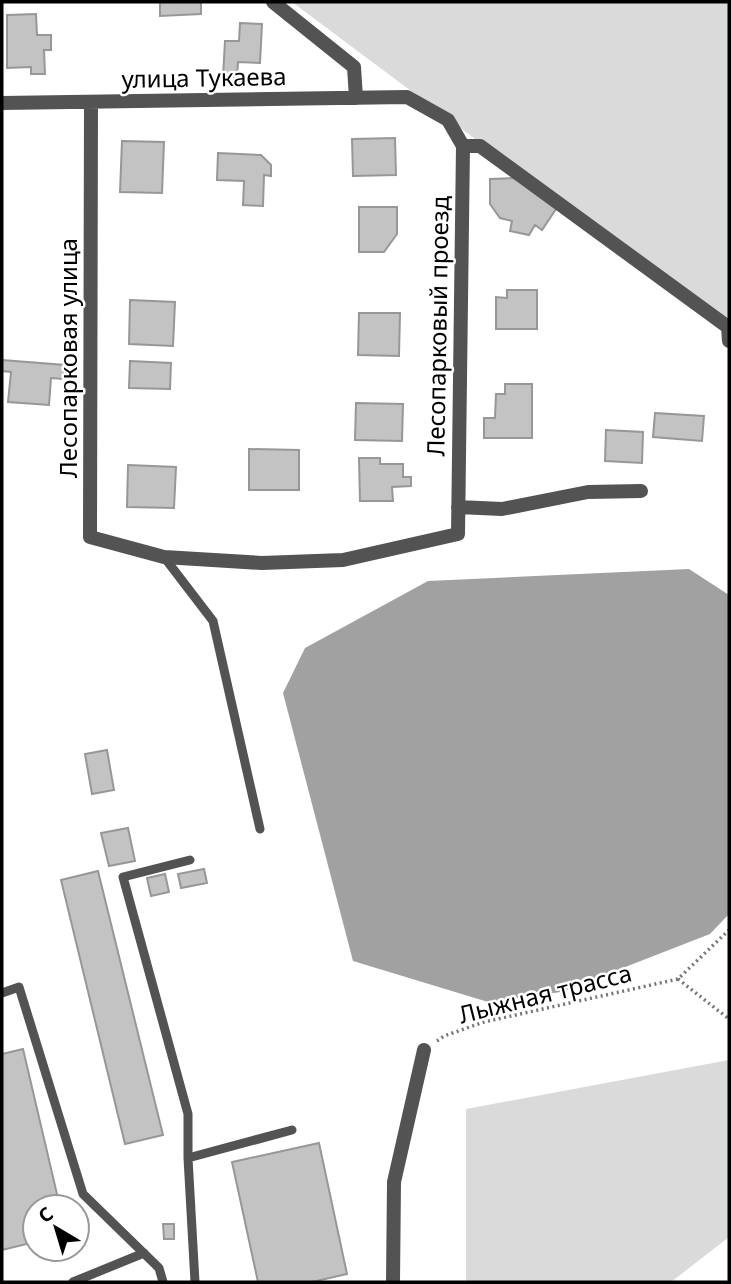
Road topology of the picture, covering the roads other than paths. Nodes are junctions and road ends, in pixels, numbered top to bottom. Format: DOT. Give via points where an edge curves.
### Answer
graph roads {
  1 [pos="273,2"];
  2 [pos="356,98"];
  3 [pos="91,102"];
  4 [pos="2,103"];
  5 [pos="463,146"];
  6 [pos="729,341"];
  7 [pos="641,491"];
  8 [pos="458,507"];
  9 [pos="164,557"];
  10 [pos="260,828"];
  11 [pos="190,860"];
  12 [pos="2,993"];
  13 [pos="424,1050"];
  14 [pos="292,1130"];
  15 [pos="188,1158"];
  16 [pos="144,1253"];
  17 [pos="73,1282"];
  18 [pos="163,1282"];
  19 [pos="195,1282"];
  20 [pos="393,1282"];
  1 -- 2 [label="street" via="354,67"];
  2 -- 3 [label="street, улица Тукаева"];
  2 -- 5 [label="street, улица Тукаева" via="407,97 448,121"];
  3 -- 4 [label="street, улица Тукаева"];
  3 -- 9 [label="street, Лесопарковая улица" via="90,537"];
  5 -- 6 [label="street" via="480,146 728,327"];
  5 -- 8 [label="street, Лесопарковый проезд"];
  7 -- 8 [label="street" via="588,492 502,509"];
  8 -- 9 [label="street, Лесопарковый проезд" via="458,534 343,560 262,564"];
  9 -- 10 [label="lane" via="212,621"];
  11 -- 15 [label="lane" via="123,877 188,1114"];
  12 -- 16 [label="lane" via="19,987 83,1194"];
  13 -- 20 [label="street" via="394,1182"];
  14 -- 15 [label="lane"];
  15 -- 19 [label="lane"];
  16 -- 17 [label="lane"];
  16 -- 18 [label="lane" via="159,1268"];
}
